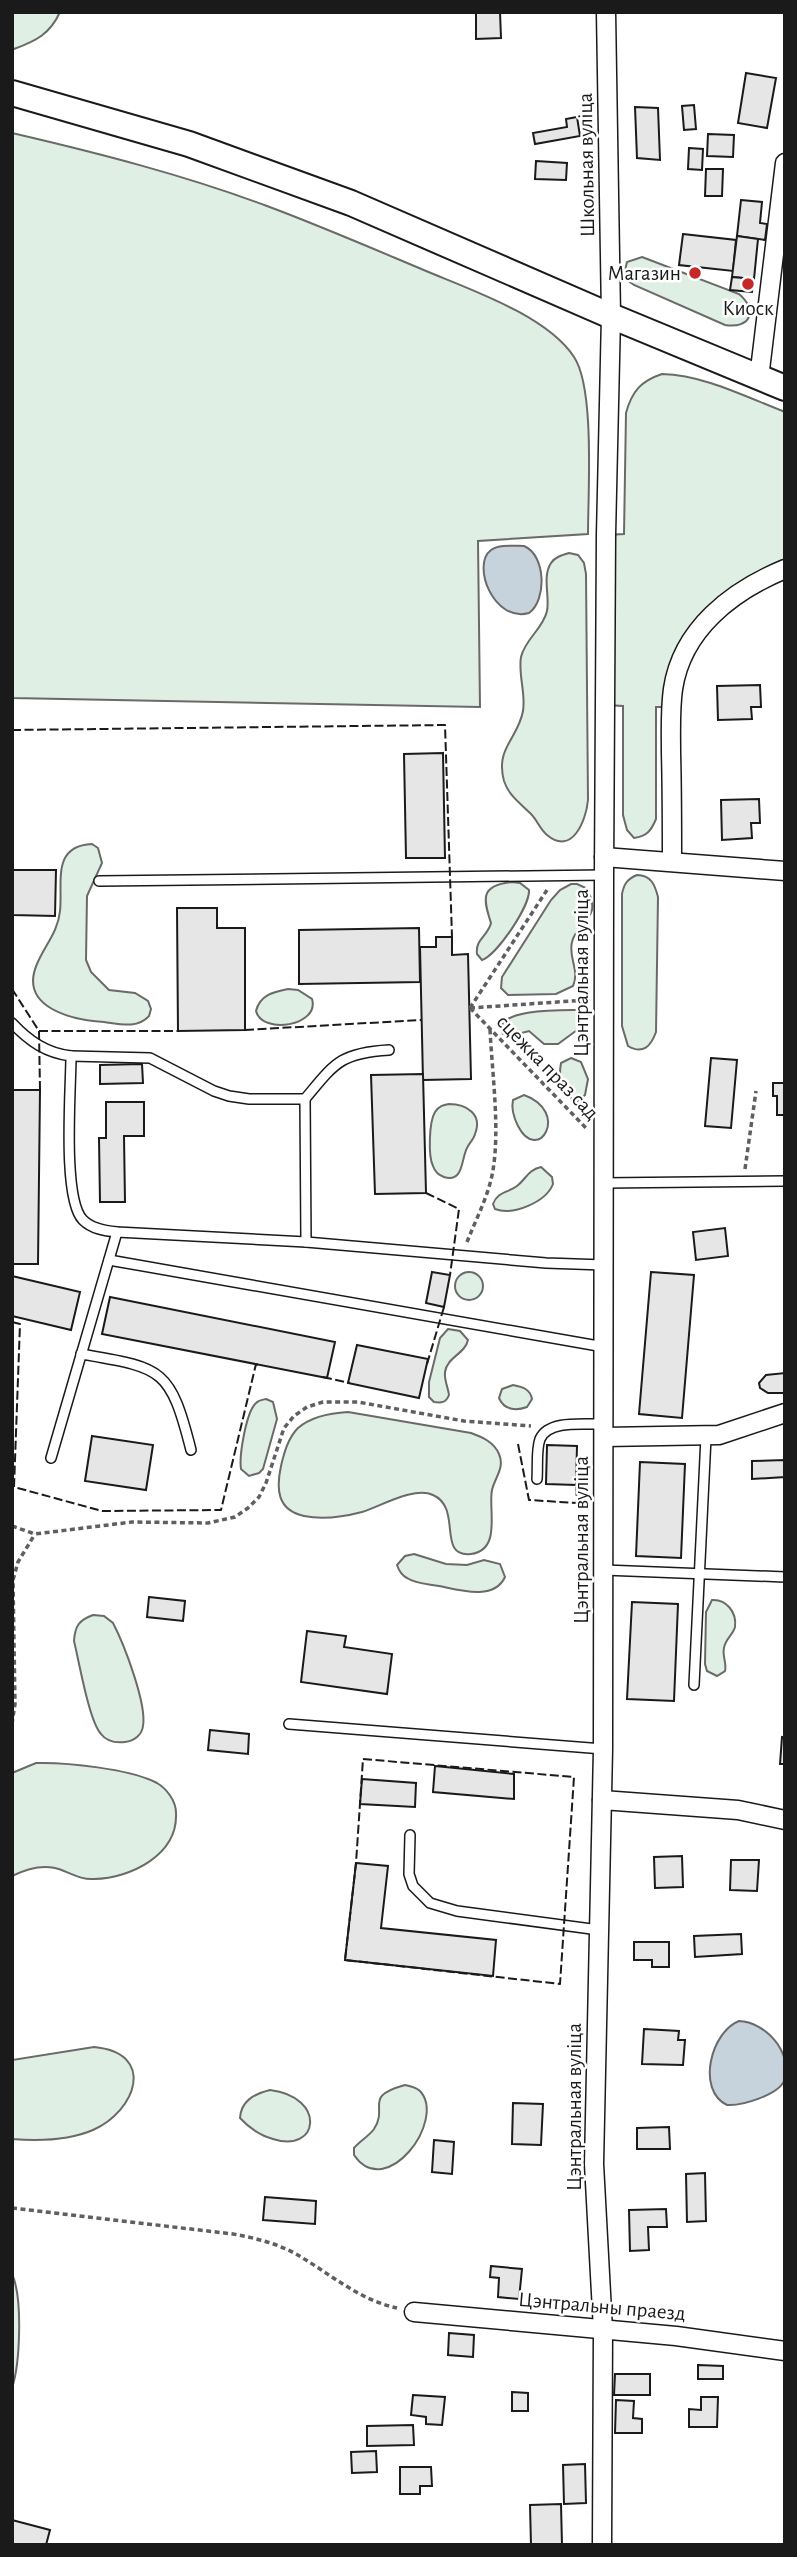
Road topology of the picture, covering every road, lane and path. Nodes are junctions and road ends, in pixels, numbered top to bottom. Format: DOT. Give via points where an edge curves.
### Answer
graph roads {
  1 [pos="606,12"];
  2 [pos="12,93"];
  3 [pos="785,163"];
  4 [pos="611,316"];
  5 [pos="760,378"];
  6 [pos="785,388"];
  7 [pos="606,535"];
  8 [pos="785,569"];
  9 [pos="672,861"];
  10 [pos="604,866"];
  11 [pos="785,871"];
  12 [pos="556,876"];
  13 [pos="99,881"];
  14 [pos="604,999"];
  15 [pos="470,1008"];
  16 [pos="12,1023"];
  17 [pos="490,1029"];
  18 [pos="389,1050"];
  19 [pos="71,1056"];
  20 [pos="756,1091"];
  21 [pos="305,1099"];
  22 [pos="604,1147"];
  23 [pos="785,1181"];
  24 [pos="743,1182"];
  25 [pos="604,1183"];
  26 [pos="117,1232"];
  27 [pos="306,1242"];
  28 [pos="461,1256"];
  29 [pos="109,1260"];
  30 [pos="604,1265"];
  31 [pos="604,1347"];
  32 [pos="81,1354"];
  33 [pos="785,1413"];
  34 [pos="558,1426"];
  35 [pos="604,1431"];
  36 [pos="706,1437"];
  37 [pos="191,1450"];
  38 [pos="51,1458"];
  39 [pos="537,1479"];
  40 [pos="12,1526"];
  41 [pos="35,1534"];
  42 [pos="604,1570"];
  43 [pos="700,1573"];
  44 [pos="785,1577"];
  45 [pos="694,1685"];
  46 [pos="12,1724"];
  47 [pos="289,1724"];
  48 [pos="604,1749"];
  49 [pos="602,1800"];
  50 [pos="785,1820"];
  51 [pos="410,1835"];
  52 [pos="599,1930"];
  53 [pos="12,2208"];
  54 [pos="414,2312"];
  55 [pos="603,2330"];
  56 [pos="785,2351"];
  57 [pos="602,2545"];
  1 -- 4 [label="street, Школьная вуліца"];
  2 -- 4 [label="main road" via="189,144 339,199"];
  3 -- 5 [label="street"];
  4 -- 5 [label="main road"];
  4 -- 7 [label="street, Школьная вуліца"];
  5 -- 6 [label="main road"];
  7 -- 10 [label="street, Цэнтральная вуліца"];
  8 -- 9 [label="street" via="751,584 720,607 695,635 677,670 671,707"];
  9 -- 10 [label="street"];
  9 -- 11 [label="street"];
  10 -- 12 [label="lane"];
  10 -- 14 [label="street, Цэнтральная вуліца"];
  12 -- 13 [label="lane"];
  12 -- 15 [label="path"];
  14 -- 15 [label="path"];
  14 -- 22 [label="street, Цэнтральная вуліца"];
  15 -- 17 [label="path, сцежка праз сад"];
  16 -- 19 [label="lane" via="39,1047"];
  17 -- 22 [label="path, сцежка праз сад"];
  17 -- 28 [label="path" via="494,1168"];
  18 -- 21 [label="lane" via="364,1051 339,1061"];
  19 -- 21 [label="lane" via="150,1058 229,1096"];
  19 -- 26 [label="lane" via="72,1197 82,1220"];
  20 -- 24 [label="path"];
  21 -- 27 [label="lane"];
  22 -- 25 [label="street, Цэнтральная вуліца"];
  23 -- 24 [label="lane"];
  24 -- 25 [label="lane"];
  25 -- 30 [label="street, Цэнтральная вуліца"];
  26 -- 27 [label="lane"];
  26 -- 29 [label="lane"];
  27 -- 28 [label="lane"];
  28 -- 30 [label="lane"];
  29 -- 31 [label="lane"];
  29 -- 32 [label="lane"];
  30 -- 31 [label="street, Цэнтральная вуліца"];
  31 -- 35 [label="street, Цэнтральная вуліца"];
  32 -- 37 [label="lane" via="136,1364 161,1377 177,1402"];
  32 -- 38 [label="lane"];
  33 -- 36 [label="street"];
  34 -- 35 [label="lane"];
  34 -- 39 [label="lane" via="540,1439"];
  34 -- 41 [label="path" via="491,1424 358,1402 323,1402 307,1407 284,1428 259,1497 235,1517 208,1523 132,1522"];
  35 -- 36 [label="street"];
  35 -- 42 [label="street, Цэнтральная вуліца"];
  36 -- 43 [label="lane"];
  40 -- 41 [label="path"];
  41 -- 46 [label="path" via="13,1580"];
  42 -- 43 [label="lane"];
  42 -- 48 [label="street, Цэнтральная вуліца"];
  43 -- 44 [label="lane"];
  43 -- 45 [label="lane"];
  47 -- 48 [label="lane"];
  48 -- 49 [label="street, Цэнтральная вуліца"];
  49 -- 50 [label="street" via="738,1810"];
  49 -- 52 [label="street, Цэнтральная вуліца"];
  51 -- 52 [label="lane" via="409,1874 430,1903 457,1911"];
  52 -- 55 [label="street, Цэнтральная вуліца" via="594,2164"];
  53 -- 54 [label="path" via="264,2240 367,2298"];
  54 -- 55 [label="street, Цэнтральны праезд"];
  55 -- 56 [label="street, Цэнтральны праезд"];
  55 -- 57 [label="street, Цэнтральная вуліца"];
}
